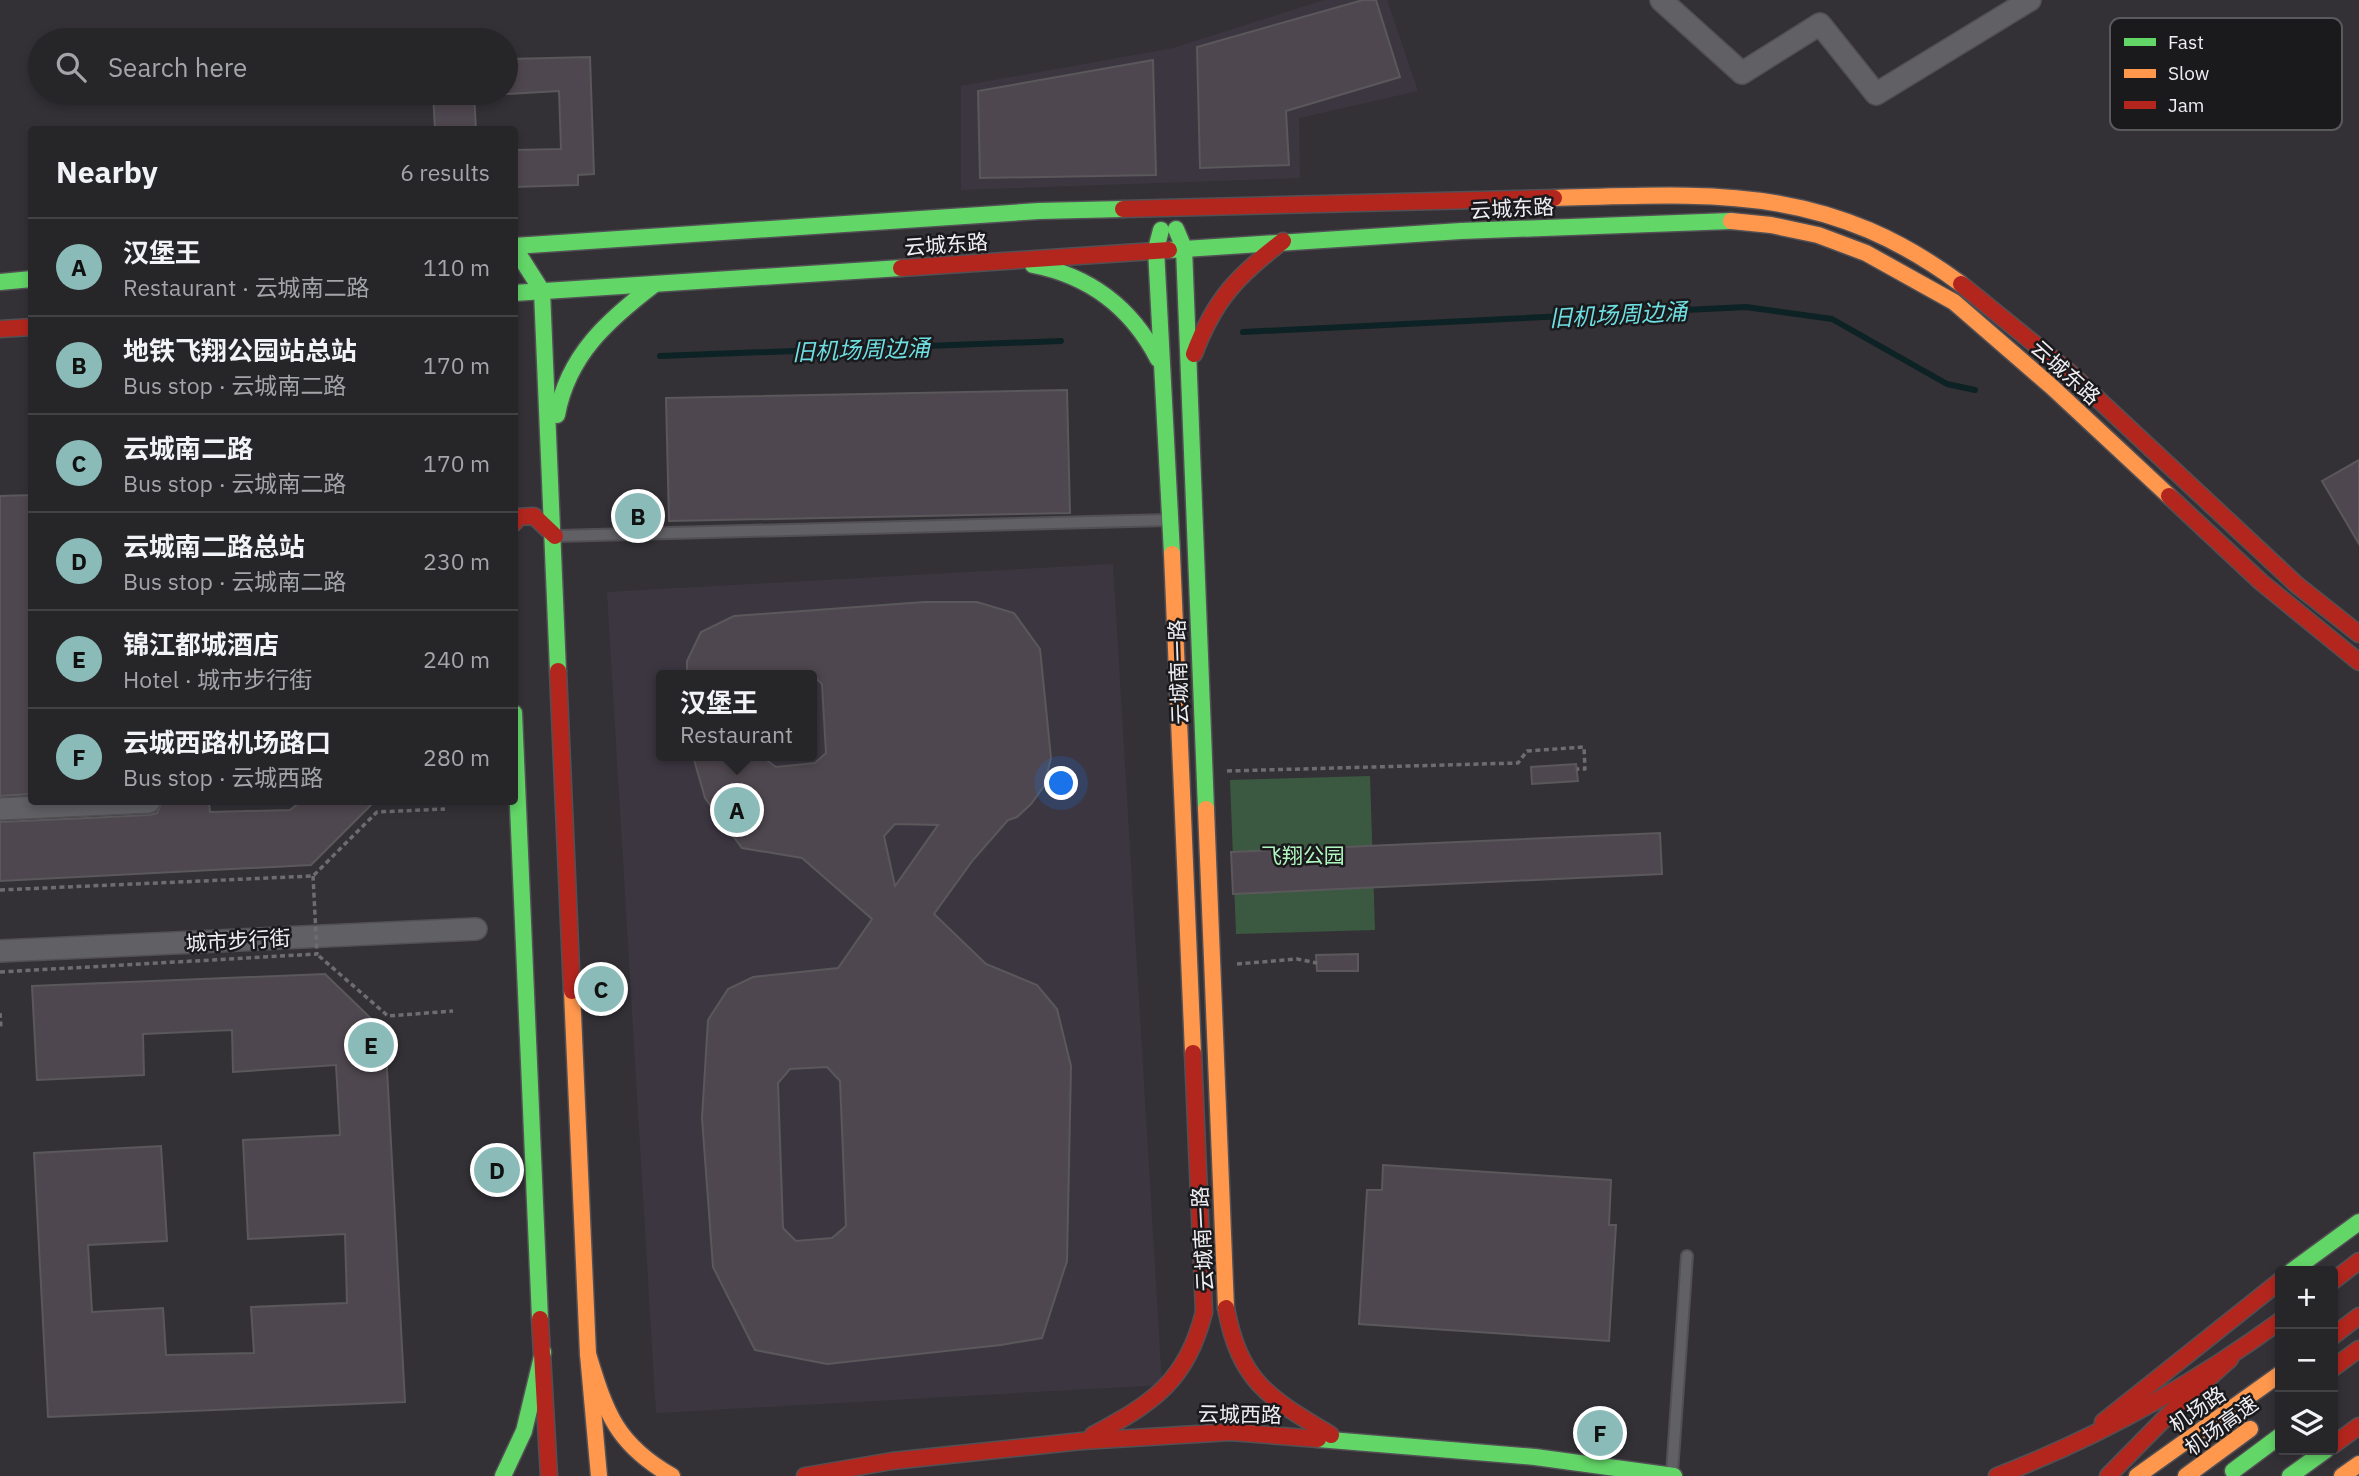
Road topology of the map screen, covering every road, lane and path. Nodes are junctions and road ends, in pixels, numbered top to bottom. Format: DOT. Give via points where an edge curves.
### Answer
graph roads {
  1 [pos="1661,0"];
  2 [pos="2030,0"];
  3 [pos="1167,205"];
  4 [pos="1039,211"];
  5 [pos="1283,241"];
  6 [pos="518,246"];
  7 [pos="1184,248"];
  8 [pos="1156,249"];
  9 [pos="518,252"];
  10 [pos="1045,257"];
  11 [pos="1002,262"];
  12 [pos="28,279"];
  13 [pos="0,282"];
  14 [pos="655,284"];
  15 [pos="542,291"];
  16 [pos="518,293"];
  17 [pos="28,327"];
  18 [pos="0,329"];
  19 [pos="1164,371"];
  20 [pos="1188,371"];
  21 [pos="552,474"];
  22 [pos="518,518"];
  23 [pos="1171,520"];
  24 [pos="555,536"];
  25 [pos="2359,635"];
  26 [pos="2359,662"];
  27 [pos="1577,769"];
  28 [pos="1203,772"];
  29 [pos="85,805"];
  30 [pos="517,805"];
  31 [pos="0,809"];
  32 [pos="445,810"];
  33 [pos="313,876"];
  34 [pos="0,890"];
  35 [pos="476,929"];
  36 [pos="0,951"];
  37 [pos="317,954"];
  38 [pos="1317,963"];
  39 [pos="1210,966"];
  40 [pos="0,972"];
  41 [pos="453,1011"];
  42 [pos="0,1013"];
  43 [pos="1,1028"];
  44 [pos="2359,1222"];
  45 [pos="1687,1256"];
  46 [pos="2359,1261"];
  47 [pos="2299,1266"];
  48 [pos="2338,1277"];
  49 [pos="2275,1285"];
  50 [pos="2359,1316"];
  51 [pos="2275,1325"];
  52 [pos="2338,1332"];
  53 [pos="2359,1349"];
  54 [pos="543,1352"];
  55 [pos="588,1354"];
  56 [pos="2230,1359"];
  57 [pos="2338,1364"];
  58 [pos="2275,1378"];
  59 [pos="2259,1422"];
  60 [pos="2359,1426"];
  61 [pos="1336,1439"];
  62 [pos="2082,1439"];
  63 [pos="1082,1441"];
  64 [pos="2275,1441"];
  65 [pos="2338,1441"];
  66 [pos="2319,1455"];
  67 [pos="2359,1464"];
  68 [pos="503,1476"];
  69 [pos="549,1476"];
  70 [pos="599,1476"];
  71 [pos="672,1476"];
  72 [pos="805,1476"];
  73 [pos="1673,1476"];
  74 [pos="1997,1476"];
  75 [pos="2108,1476"];
  76 [pos="2137,1476"];
  77 [pos="2186,1476"];
  78 [pos="2226,1476"];
  79 [pos="2290,1476"];
  80 [pos="2342,1476"];
  1 -- 2 [label="street" via="1742,73 1820,24 1876,94"];
  3 -- 4 [label="main road, 云城东路"];
  3 -- 7 [label="main road, 云城南一路"];
  3 -- 8 [label="main road"];
  3 -- 25 [label="main road, 云城东路" via="1709,194 1751,195 1831,214 1902,243 1992,304 2283,572"];
  4 -- 6 [label="main road, 云城东路"];
  4 -- 10 [label="main road" via="1059,231"];
  5 -- 7 [label="main road, 云城东路"];
  5 -- 20 [label="main road" via="1234,279 1218,298 1205,319"];
  5 -- 26 [label="main road, 云城东路" via="1729,221 1818,235 1866,253 1910,275 1972,317 2261,582"];
  7 -- 8 [label="main road, 云城东路"];
  7 -- 20 [label="main road, 云城南一路"];
  8 -- 10 [label="main road, 云城东路"];
  8 -- 19 [label="main road"];
  9 -- 15 [label="main road"];
  10 -- 11 [label="main road, 云城东路"];
  11 -- 14 [label="main road, 云城东路"];
  11 -- 19 [label="main road" via="1049,267 1113,299 1142,328"];
  12 -- 13 [label="main road"];
  14 -- 15 [label="main road, 云城东路"];
  14 -- 21 [label="main road" via="611,317 576,360 558,406"];
  15 -- 16 [label="main road, 云城东路"];
  15 -- 21 [label="main road"];
  17 -- 18 [label="main road"];
  19 -- 23 [label="main road, 云城南一路"];
  20 -- 28 [label="main road, 云城南一路"];
  21 -- 24 [label="main road"];
  22 -- 24 [label="main road" via="534,516"];
  23 -- 24 [label="lane"];
  23 -- 63 [label="main road, 云城南一路" via="1204,1312 1193,1352 1171,1385 1141,1410"];
  24 -- 55 [label="main road"];
  27 -- 28 [label="path" via="1585,769 1584,747 1527,751 1518,763"];
  28 -- 39 [label="main road, 云城南一路"];
  29 -- 31 [label="street"];
  30 -- 54 [label="main road"];
  32 -- 33 [label="path" via="377,812"];
  33 -- 34 [label="path"];
  33 -- 37 [label="path, bridge"];
  35 -- 36 [label="street, 城市步行街"];
  37 -- 40 [label="path, bridge"];
  37 -- 41 [label="path" via="387,1016"];
  38 -- 39 [label="path" via="1297,959"];
  39 -- 61 [label="main road, 云城南一路" via="1229,1338 1253,1381"];
  42 -- 43 [label="path"];
  44 -- 47 [label="main road"];
  45 -- 73 [label="lane"];
  46 -- 48 [label="main road"];
  49 -- 62 [label="main road"];
  50 -- 52 [label="main road"];
  51 -- 56 [label="main road"];
  53 -- 57 [label="main road"];
  54 -- 68 [label="main road" via="532,1413"];
  54 -- 69 [label="main road"];
  55 -- 70 [label="main road"];
  55 -- 71 [label="main road" via="607,1416 622,1441 644,1461"];
  56 -- 62 [label="main road"];
  56 -- 75 [label="main road"];
  58 -- 76 [label="main road, 机场路"];
  59 -- 77 [label="main road, 机场高速"];
  60 -- 65 [label="main road"];
  61 -- 63 [label="main road, 云城西路" via="1231,1432"];
  61 -- 73 [label="main road, 云城西路" via="1535,1457"];
  62 -- 74 [label="main road"];
  63 -- 72 [label="main road, 云城西路" via="892,1461"];
  64 -- 78 [label="main road"];
  66 -- 79 [label="main road"];
  67 -- 80 [label="main road"];
}
